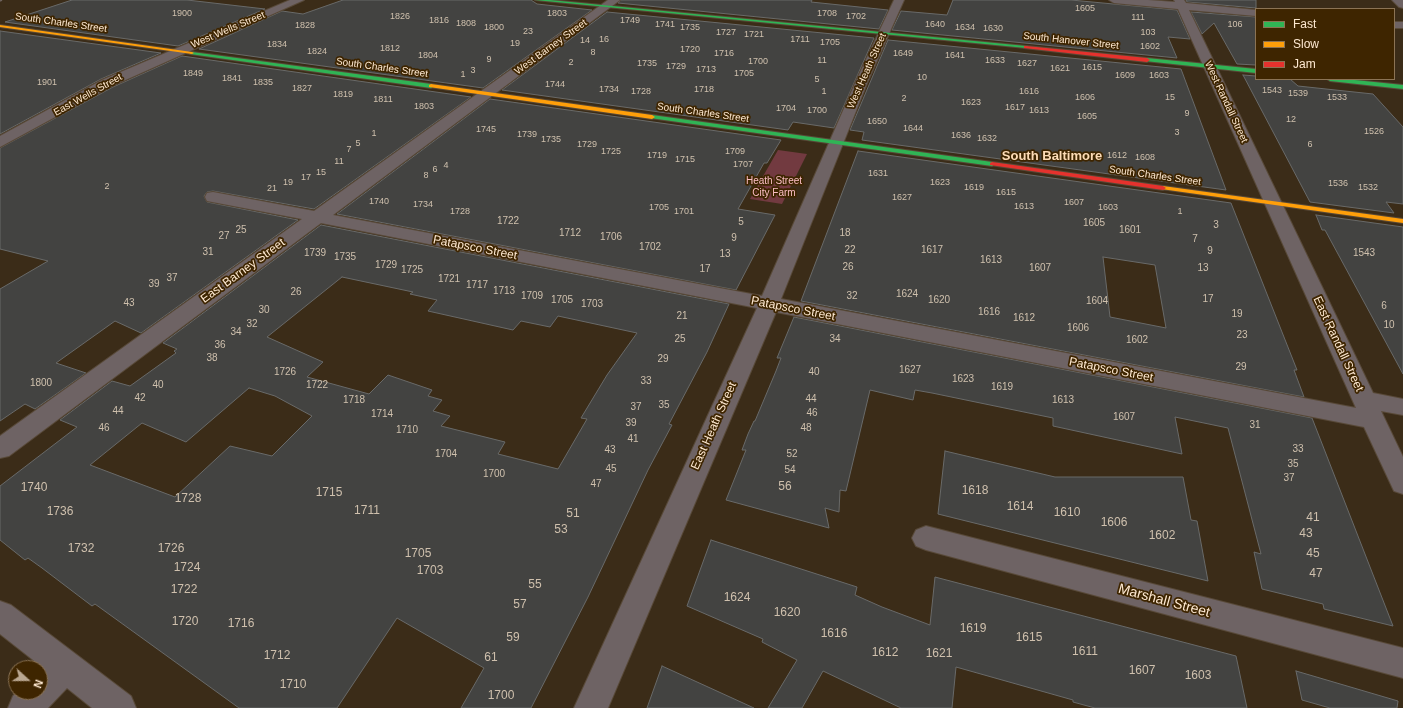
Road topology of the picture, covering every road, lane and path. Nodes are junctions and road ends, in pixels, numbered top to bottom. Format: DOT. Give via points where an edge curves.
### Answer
graph roads {
  1 [pos="299,0"];
  2 [pos="537,0"];
  3 [pos="589,0"];
  4 [pos="899,0"];
  5 [pos="1114,0"];
  6 [pos="1397,0"];
  7 [pos="610,3"];
  8 [pos="1180,3"];
  9 [pos="1403,5"];
  10 [pos="1255,12"];
  11 [pos="0,26"];
  12 [pos="884,33"];
  13 [pos="179,51"];
  14 [pos="1210,67"];
  15 [pos="1255,71"];
  16 [pos="1339,80"];
  17 [pos="1403,87"];
  18 [pos="487,94"];
  19 [pos="0,142"];
  20 [pos="837,142"];
  21 [pos="213,197"];
  22 [pos="1273,203"];
  23 [pos="317,217"];
  24 [pos="1403,221"];
  25 [pos="769,304"];
  26 [pos="1403,407"];
  27 [pos="1369,410"];
  28 [pos="0,449"];
  29 [pos="1403,484"];
  30 [pos="926,538"];
  31 [pos="0,615"];
  32 [pos="1403,664"];
  33 [pos="66,666"];
  34 [pos="25,708"];
  35 [pos="119,708"];
  36 [pos="591,708"];
  1 -- 13 [label="street, West Wells Street"];
  2 -- 7 [label="street, South Hanover Street"];
  3 -- 7 [label="street, South Hanover Street"];
  4 -- 12 [label="street, West Heath Street"];
  5 -- 8 [label="street"];
  6 -- 9 [label="street"];
  7 -- 12 [label="street, South Hanover Street" via="857,27"];
  7 -- 18 [label="street, West Barney Street"];
  8 -- 10 [label="street"];
  8 -- 14 [label="street, West Randall Street"];
  11 -- 13 [label="street, South Charles Street"];
  12 -- 14 [label="street, South Hanover Street"];
  12 -- 20 [label="street, West Heath Street"];
  13 -- 18 [label="street, South Charles Street"];
  13 -- 19 [label="street, East Wells Street" via="107,83"];
  14 -- 15 [label="street, South Hanover Street"];
  14 -- 22 [label="street, West Randall Street"];
  16 -- 17 [label="street"];
  18 -- 20 [label="street, South Charles Street"];
  18 -- 23 [label="street, East Barney Street"];
  20 -- 22 [label="street, South Charles Street"];
  20 -- 25 [label="street, East Heath Street"];
  21 -- 23 [label="street, Patapsco Street"];
  22 -- 24 [label="street, South Charles Street"];
  22 -- 27 [label="street, East Randall Street"];
  23 -- 25 [label="street, Patapsco Street"];
  23 -- 28 [label="street, East Barney Street"];
  25 -- 27 [label="street, Patapsco Street"];
  25 -- 36 [label="street, East Heath Street"];
  26 -- 27 [label="street, Patapsco Street"];
  27 -- 29 [label="street, East Randall Street"];
  30 -- 32 [label="street, Marshall Street"];
  31 -- 33 [label="street"];
  33 -- 34 [label="street"];
  33 -- 35 [label="street"];
}
